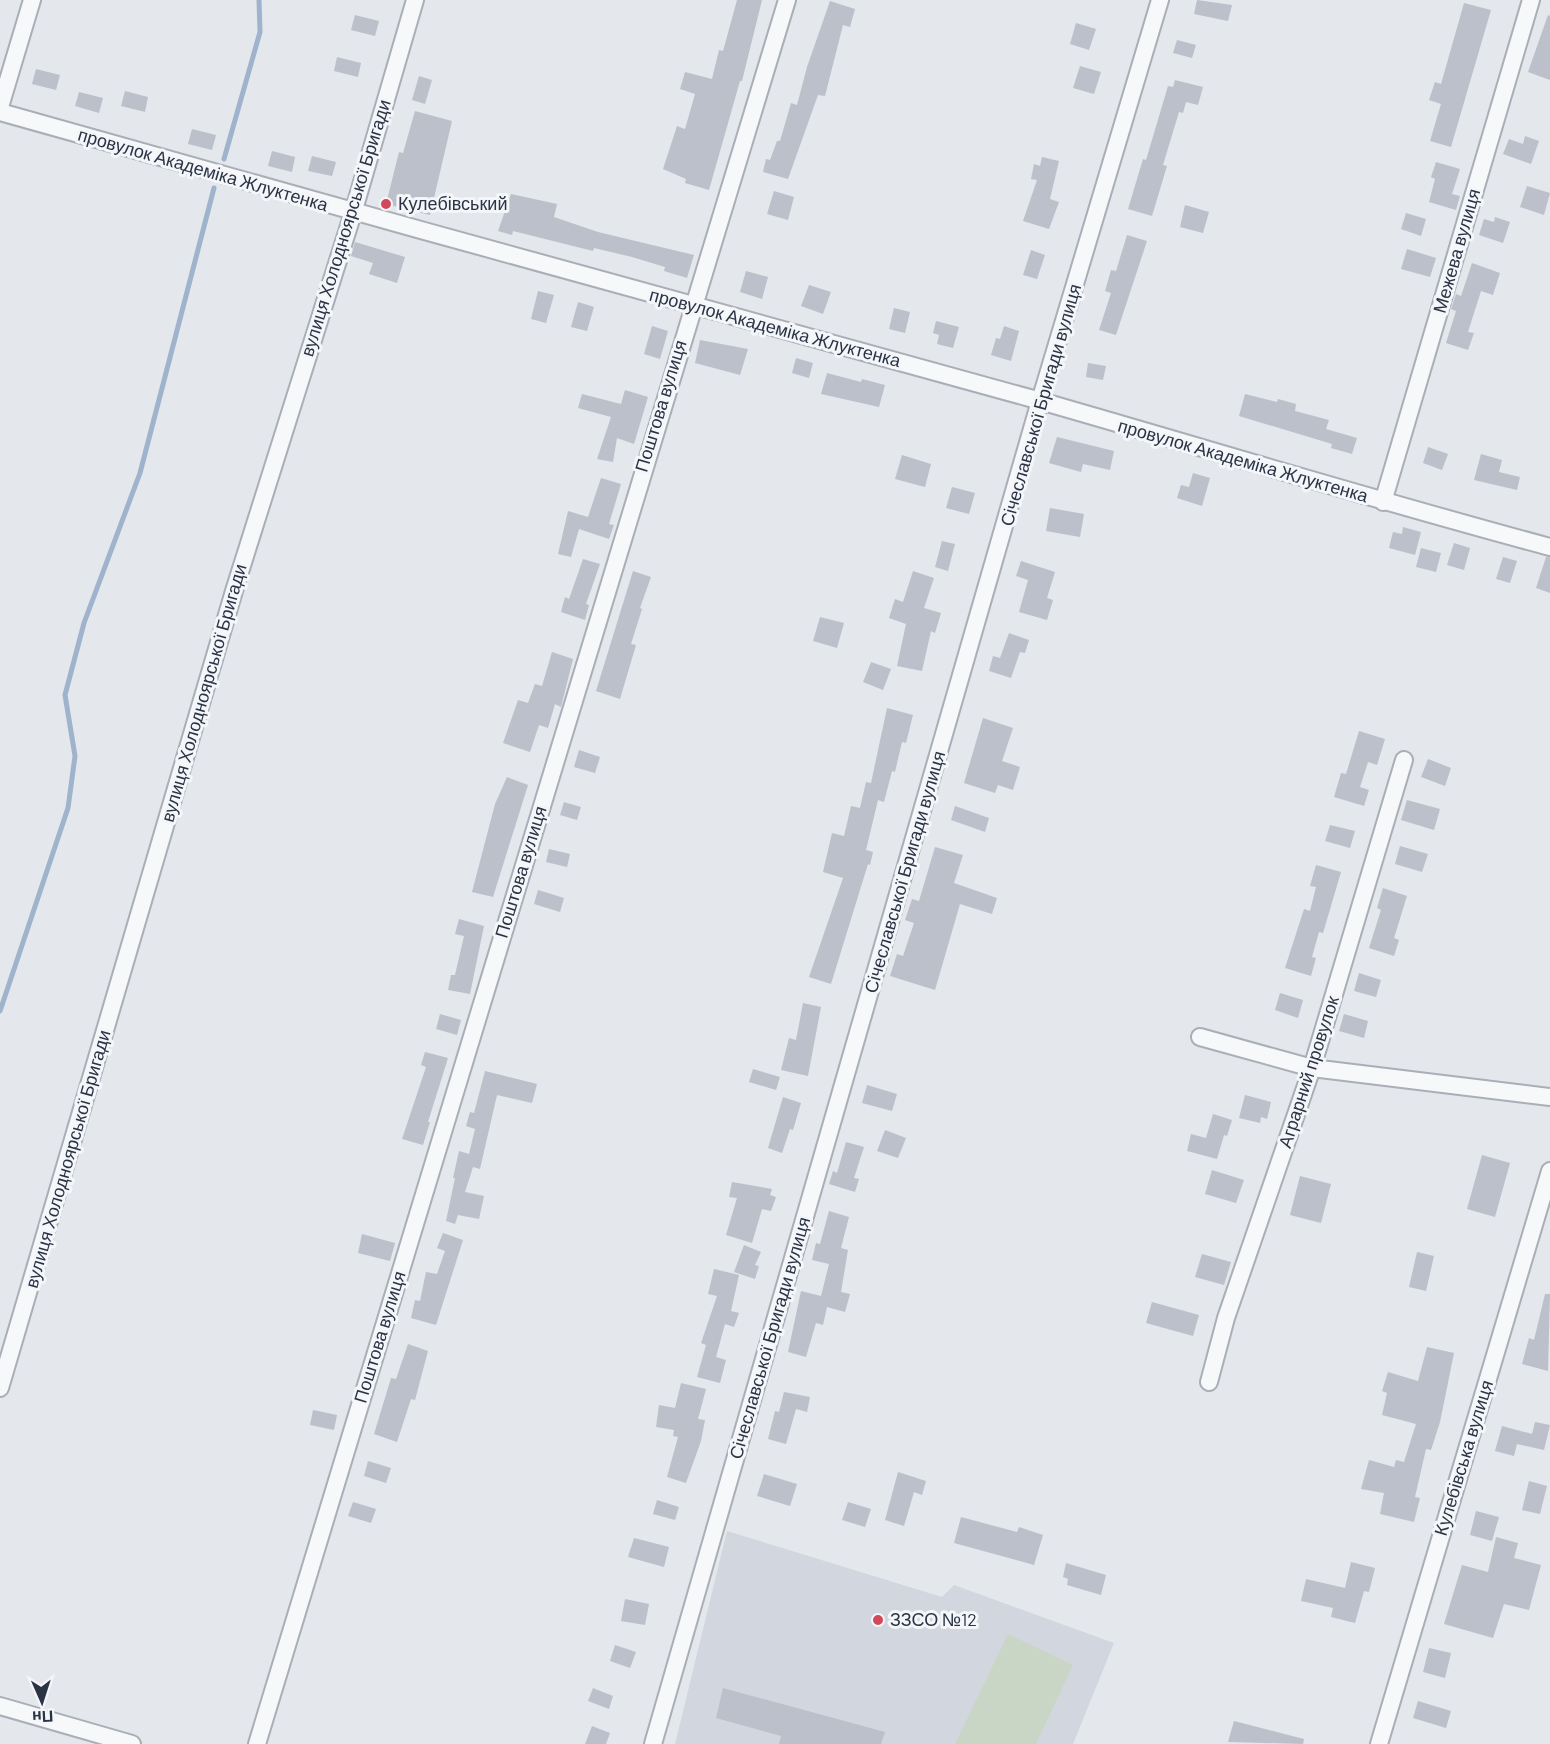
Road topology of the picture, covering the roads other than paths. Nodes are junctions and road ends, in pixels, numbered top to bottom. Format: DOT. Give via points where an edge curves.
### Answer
graph roads {
  1 [pos="32,0"];
  2 [pos="415,0"];
  3 [pos="787,0"];
  4 [pos="1160,0"];
  5 [pos="1531,0"];
  6 [pos="0,109"];
  7 [pos="353,213"];
  8 [pos="693,305"];
  9 [pos="1040,402"];
  10 [pos="1383,502"];
  11 [pos="1550,547"];
  12 [pos="1404,760"];
  13 [pos="1200,1036"];
  14 [pos="1312,1068"];
  15 [pos="1550,1097"];
  16 [pos="1550,1172"];
  17 [pos="1209,1382"];
  18 [pos="0,1388"];
  19 [pos="0,1706"];
  20 [pos="132,1744"];
  21 [pos="257,1744"];
  22 [pos="653,1744"];
  23 [pos="1379,1744"];
  1 -- 6 [label="street"];
  2 -- 7 [label="street, вулиця Холодноярської Бригади"];
  3 -- 8 [label="street, Поштова вулиця"];
  4 -- 9 [label="street, Січеславської Бригади вулиця"];
  5 -- 10 [label="street, Межева вулиця"];
  6 -- 7 [label="street, провулок Академіка Жлуктенка"];
  7 -- 8 [label="street, провулок Академіка Жлуктенка"];
  7 -- 18 [label="street, вулиця Холодноярської Бригади" via="234,591"];
  8 -- 9 [label="street, провулок Академіка Жлуктенка"];
  8 -- 21 [label="street, Поштова вулиця"];
  9 -- 10 [label="street, провулок Академіка Жлуктенка"];
  9 -- 22 [label="street, Січеславської Бригади вулиця"];
  10 -- 11 [label="street, провулок Академіка Жлуктенка"];
  12 -- 14 [label="street, Аграрний провулок"];
  13 -- 14 [label="street"];
  14 -- 15 [label="street"];
  14 -- 17 [label="street, Аграрний провулок" via="1226,1318"];
  16 -- 23 [label="street, Кулебівська вулиця"];
  19 -- 20 [label="street"];
}
